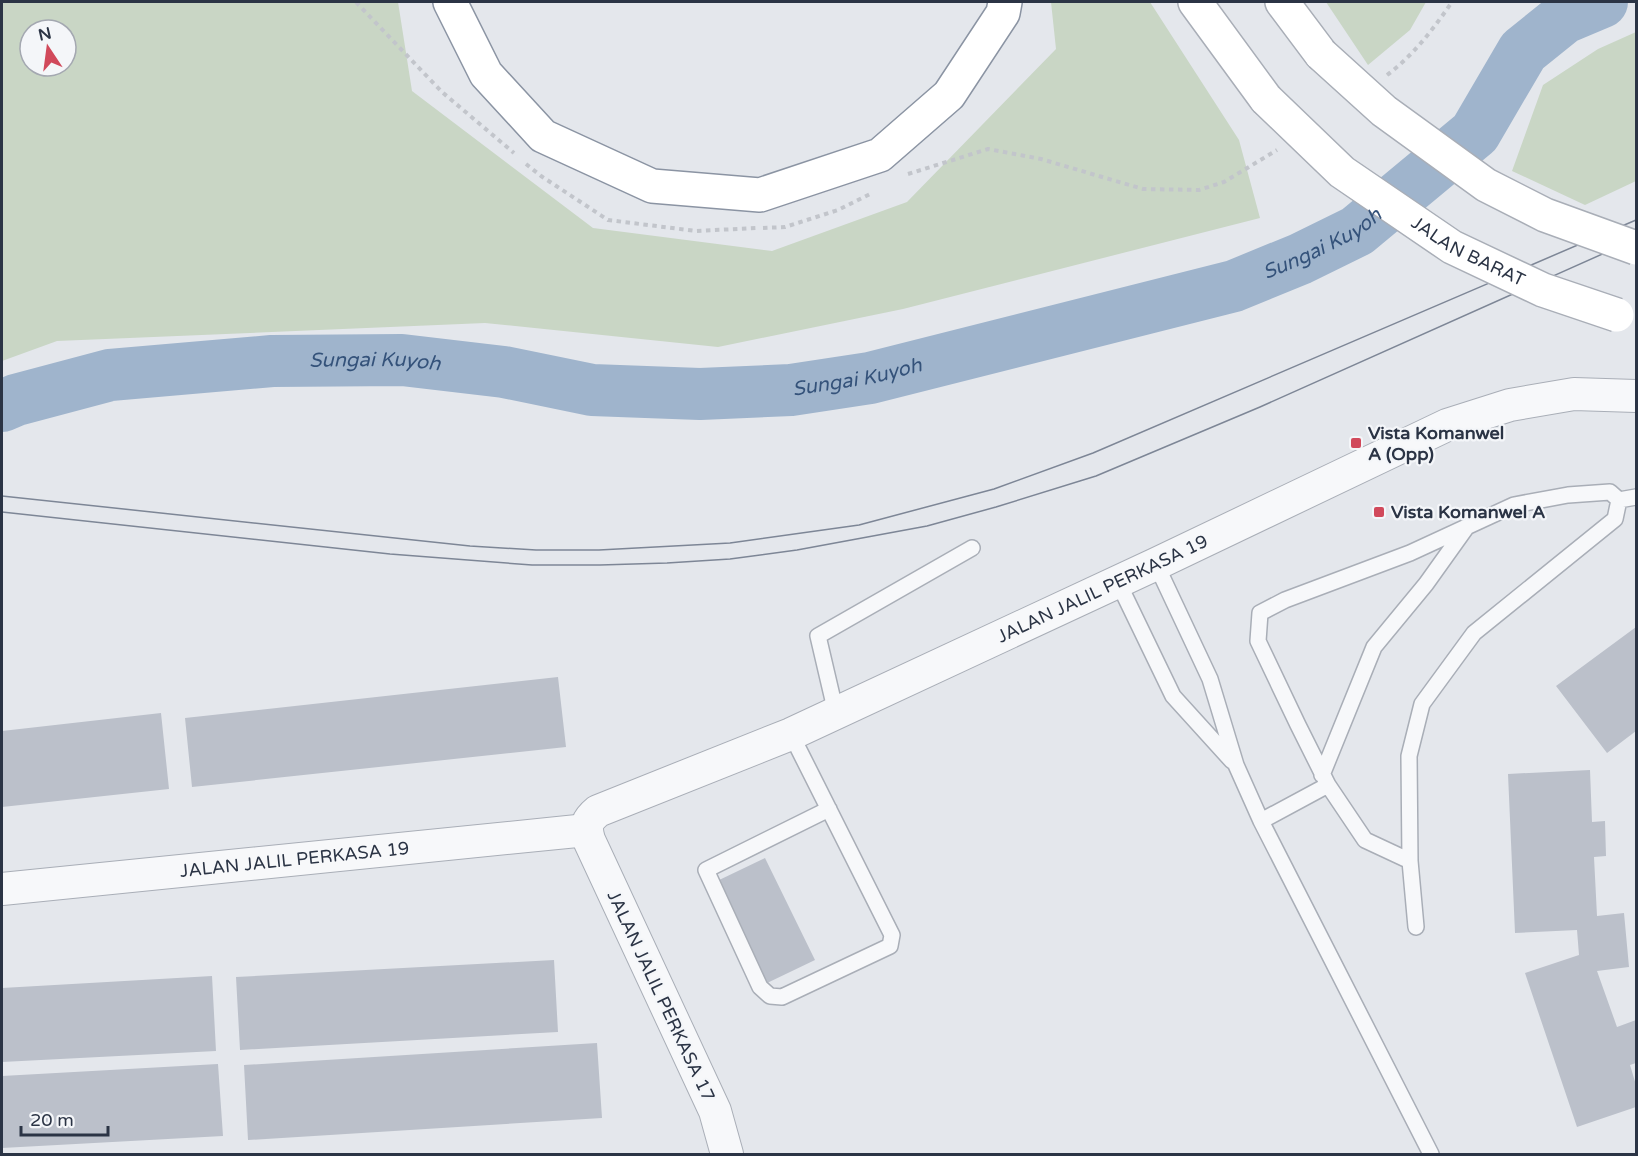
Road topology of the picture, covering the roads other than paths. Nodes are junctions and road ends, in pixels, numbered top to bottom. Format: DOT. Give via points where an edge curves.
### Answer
graph roads {
  1 [pos="450,2"];
  2 [pos="1005,2"];
  3 [pos="1195,2"];
  4 [pos="1282,2"];
  5 [pos="1636,248"];
  6 [pos="1627,317"];
  7 [pos="1636,396"];
  8 [pos="1636,497"];
  9 [pos="1619,500"];
  10 [pos="1468,526"];
  11 [pos="972,548"];
  12 [pos="1156,564"];
  13 [pos="1118,582"];
  14 [pos="836,713"];
  15 [pos="791,734"];
  16 [pos="1236,765"];
  17 [pos="1325,780"];
  18 [pos="829,809"];
  19 [pos="1260,821"];
  20 [pos="588,835"];
  21 [pos="1410,861"];
  22 [pos="2,889"];
  23 [pos="1416,927"];
  24 [pos="727,1155"];
  25 [pos="1431,1155"];
  1 -- 2 [label="main road" via="486,74 543,136 652,186 760,195 880,155 949,95 1002,13"];
  3 -- 6 [label="main road, JALAN BARAT, bridge" via="1266,99 1342,172 1452,247 1543,290"];
  4 -- 5 [label="main road, bridge" via="1321,54 1384,111 1486,184 1545,215"];
  7 -- 12 [label="street, JALAN JALIL PERKASA 19" via="1574,394 1510,405 1447,425"];
  8 -- 9 [label="lane"];
  9 -- 10 [label="lane" via="1610,492 1568,495 1514,505"];
  9 -- 21 [label="lane" via="1615,519 1474,633 1422,704 1409,756"];
  10 -- 17 [label="lane" via="1374,647"];
  10 -- 17 [label="lane" via="1260,613 1258,641"];
  11 -- 14 [label="lane" via="818,636"];
  12 -- 13 [label="street, JALAN JALIL PERKASA 19"];
  12 -- 16 [label="lane" via="1210,679"];
  13 -- 14 [label="street, JALAN JALIL PERKASA 19"];
  13 -- 16 [label="lane" via="1173,696"];
  14 -- 15 [label="street, JALAN JALIL PERKASA 19"];
  15 -- 18 [label="lane"];
  15 -- 20 [label="street, JALAN JALIL PERKASA 19" via="598,811 588,823"];
  16 -- 19 [label="lane"];
  17 -- 19 [label="lane"];
  17 -- 21 [label="lane" via="1365,840"];
  18 -- 18 [label="lane" via="706,870 760,987 770,996 782,997 890,946 892,935"];
  19 -- 25 [label="lane"];
  20 -- 22 [label="street, JALAN JALIL PERKASA 19"];
  20 -- 24 [label="street, JALAN JALIL PERKASA 17" via="715,1111"];
  21 -- 23 [label="lane"];
}
